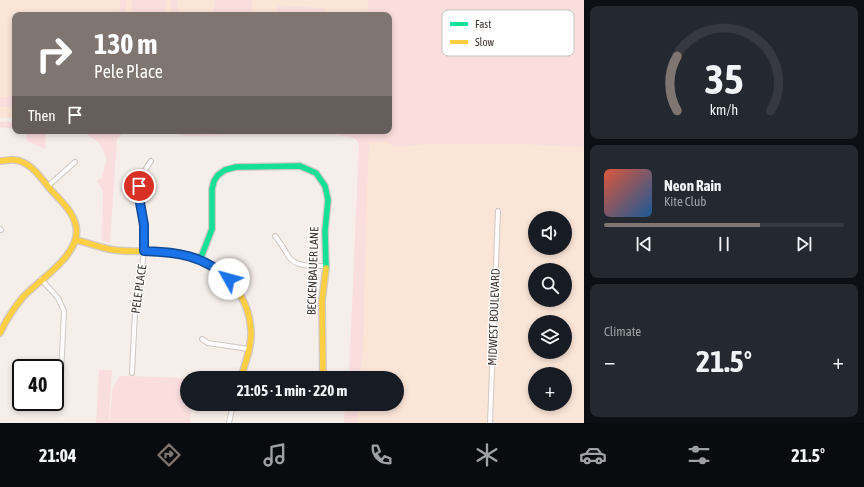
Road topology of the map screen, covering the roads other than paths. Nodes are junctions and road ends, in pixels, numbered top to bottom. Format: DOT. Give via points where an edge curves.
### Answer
graph roads {
  1 [pos="0,161"];
  2 [pos="151,161"];
  3 [pos="75,162"];
  4 [pos="48,186"];
  5 [pos="498,210"];
  6 [pos="275,236"];
  7 [pos="76,240"];
  8 [pos="144,251"];
  9 [pos="200,260"];
  10 [pos="326,266"];
  11 [pos="41,279"];
  12 [pos="0,333"];
  13 [pos="202,340"];
  14 [pos="249,349"];
  15 [pos="62,359"];
  16 [pos="243,371"];
  17 [pos="323,371"];
  18 [pos="132,373"];
  19 [pos="232,411"];
  20 [pos="229,423"];
  21 [pos="490,423"];
  1 -- 4 [label="street" via="16,160 26,163"];
  2 -- 8 [label="street, PELE PLACE" via="142,175 139,190 144,225"];
  3 -- 4 [label="street"];
  4 -- 7 [label="street" via="74,218 77,228"];
  5 -- 21 [label="street, MIDWEST BOULEVARD"];
  6 -- 10 [label="street" via="296,263"];
  7 -- 8 [label="street" via="113,250"];
  7 -- 11 [label="street" via="70,252"];
  8 -- 9 [label="street" via="179,253"];
  8 -- 18 [label="street, PELE PLACE" via="135,312"];
  9 -- 10 [label="street, BECKENBAUER LANE" via="213,228 212,187 223,171 236,167 294,166 314,172 324,183 328,194"];
  9 -- 14 [label="street" via="224,275 242,296 250,321"];
  10 -- 17 [label="street, BECKENBAUER LANE" via="322,301"];
  11 -- 12 [label="street" via="15,307"];
  11 -- 15 [label="street" via="58,298 64,311"];
  13 -- 14 [label="street"];
  14 -- 16 [label="street"];
  19 -- 20 [label="street"];
}
